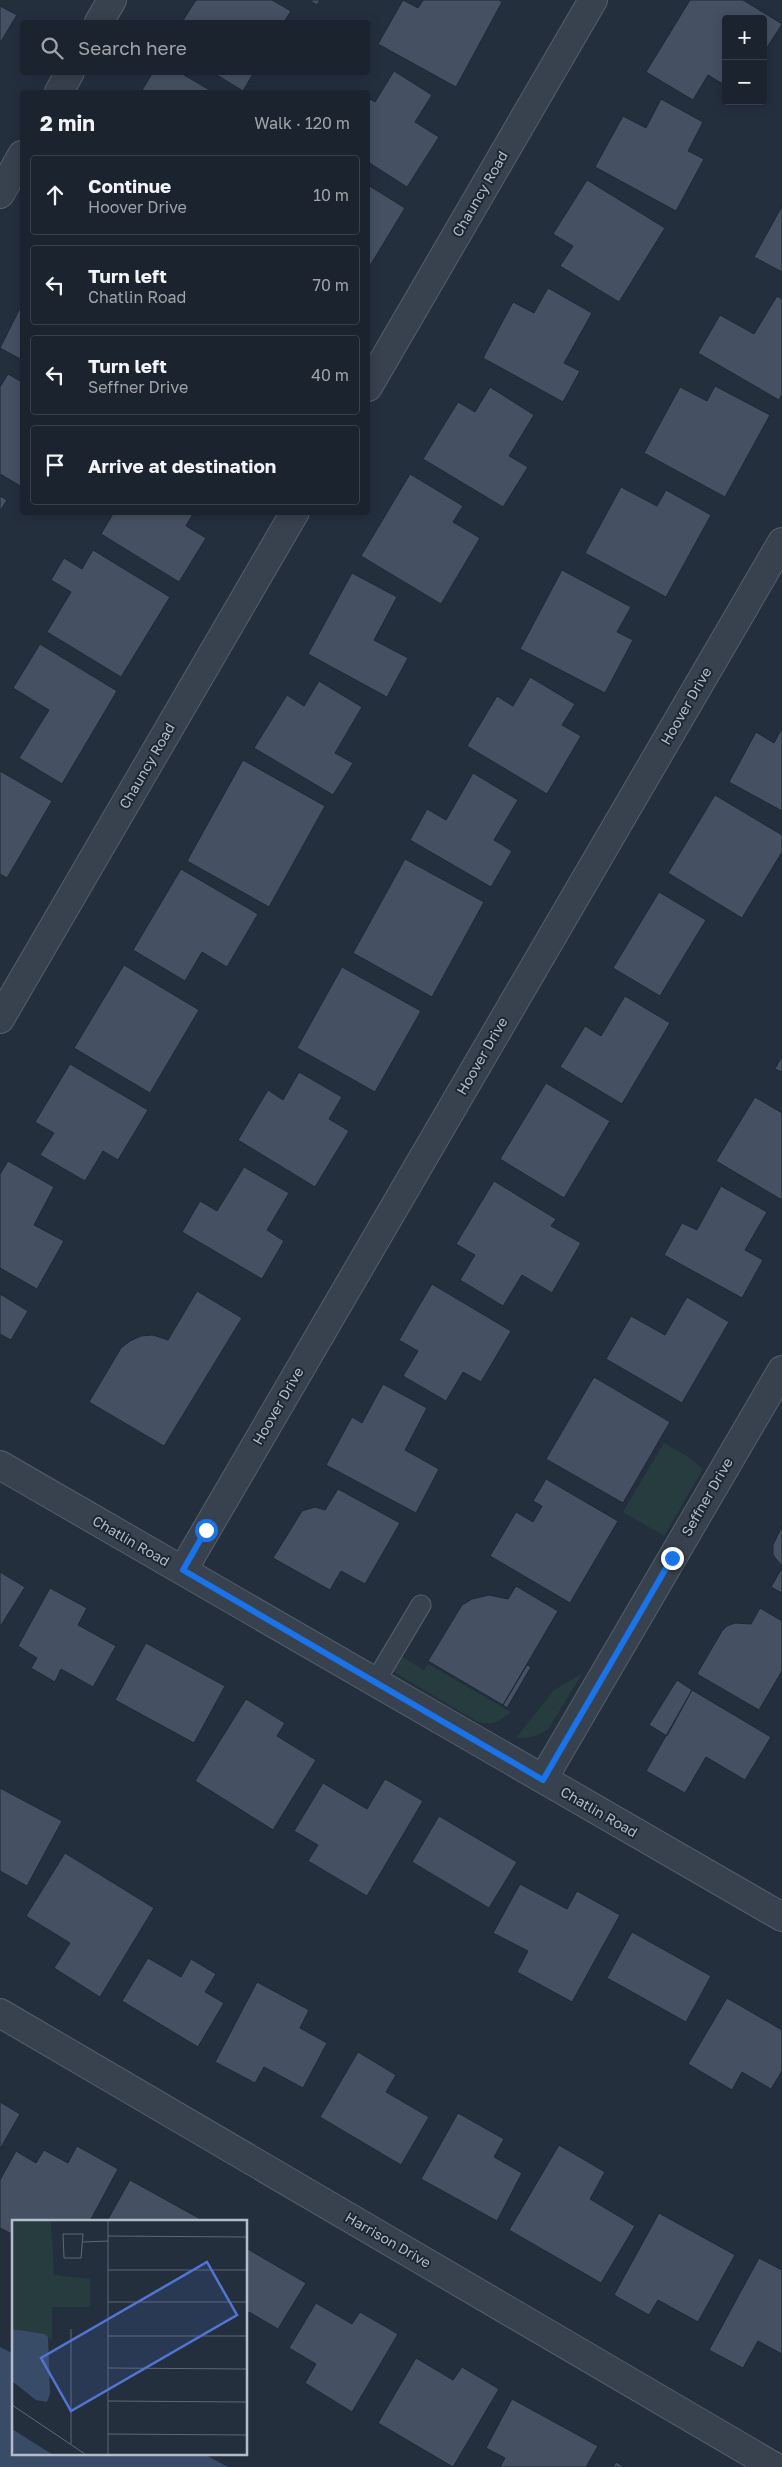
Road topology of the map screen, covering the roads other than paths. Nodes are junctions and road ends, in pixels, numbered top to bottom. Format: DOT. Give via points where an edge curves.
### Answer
graph roads {
  1 [pos="112,0"];
  2 [pos="593,0"];
  3 [pos="100,20"];
  4 [pos="68,75"];
  5 [pos="60,90"];
  6 [pos="20,159"];
  7 [pos="0,194"];
  8 [pos="370,384"];
  9 [pos="293,515"];
  10 [pos="782,542"];
  11 [pos="0,1019"];
  12 [pos="782,1370"];
  13 [pos="0,1465"];
  14 [pos="183,1570"];
  15 [pos="421,1605"];
  16 [pos="375,1682"];
  17 [pos="543,1780"];
  18 [pos="782,1918"];
  19 [pos="0,2013"];
  20 [pos="775,2467"];
  1 -- 3 [label="street"];
  2 -- 8 [label="street, Chauncy Road"];
  4 -- 5 [label="street"];
  6 -- 7 [label="street"];
  9 -- 11 [label="street, Chauncy Road"];
  10 -- 14 [label="street, Hoover Drive"];
  12 -- 17 [label="street, Seffner Drive"];
  13 -- 14 [label="street, Chatlin Road"];
  14 -- 16 [label="street, Chatlin Road"];
  15 -- 16 [label="lane"];
  16 -- 17 [label="street, Chatlin Road"];
  17 -- 18 [label="street, Chatlin Road"];
  19 -- 20 [label="street, Harrison Drive"];
}
